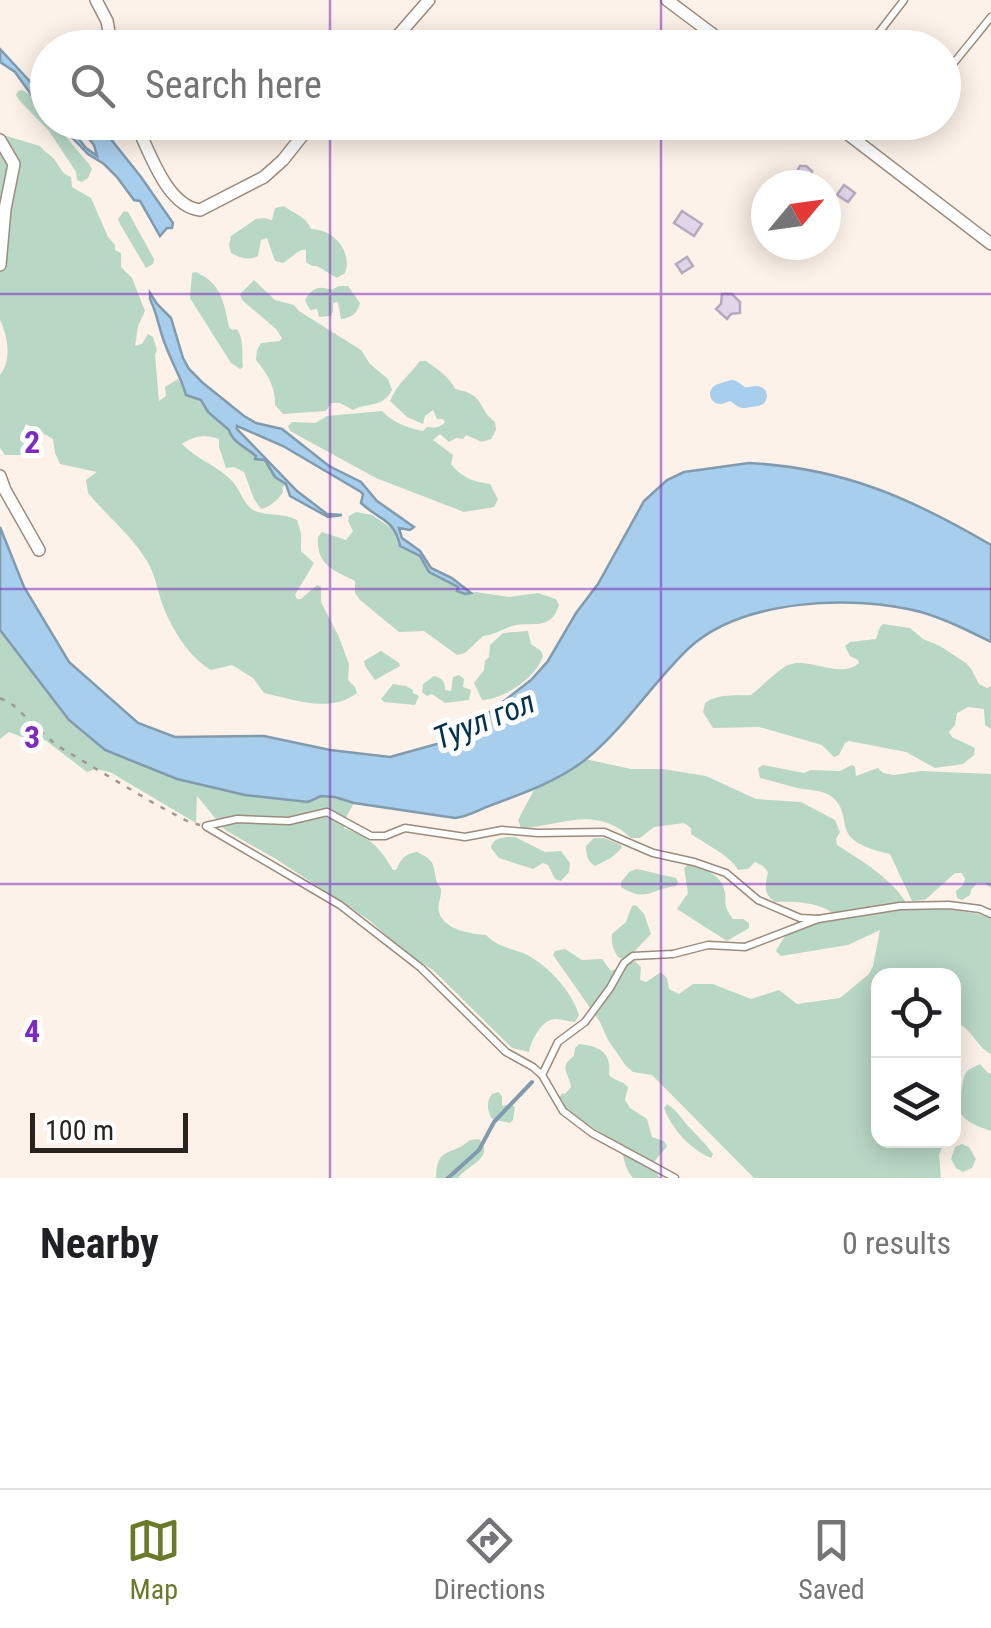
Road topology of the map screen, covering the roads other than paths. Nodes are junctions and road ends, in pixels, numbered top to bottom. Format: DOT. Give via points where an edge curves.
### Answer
graph roads {
  1 [pos="96,0"];
  2 [pos="429,0"];
  3 [pos="667,0"];
  4 [pos="904,0"];
  5 [pos="991,18"];
  6 [pos="109,30"];
  7 [pos="403,30"];
  8 [pos="707,30"];
  9 [pos="881,30"];
  10 [pos="961,54"];
  11 [pos="0,140"];
  12 [pos="144,140"];
  13 [pos="298,140"];
  14 [pos="855,140"];
  15 [pos="991,244"];
  16 [pos="0,266"];
  17 [pos="0,476"];
  18 [pos="40,550"];
  19 [pos="991,914"];
  20 [pos="818,919"];
  21 [pos="542,1075"];
  22 [pos="675,1178"];
  1 -- 6 [label="street"];
  2 -- 7 [label="street"];
  3 -- 8 [label="street"];
  4 -- 9 [label="lane"];
  5 -- 10 [label="lane"];
  11 -- 16 [label="street" via="14,164"];
  12 -- 13 [label="street" via="172,195 200,210 264,177"];
  14 -- 15 [label="street"];
  17 -- 18 [label="street"];
  19 -- 20 [label="lane" via="949,905 900,906"];
  20 -- 21 [label="lane" via="745,946 633,956 584,1022 558,1042"];
  20 -- 21 [label="lane" via="758,900 726,873 604,832 502,830 465,837 405,828 372,836 328,812 206,826 340,906 422,968 506,1052"];
  21 -- 22 [label="lane" via="563,1112"];
}
